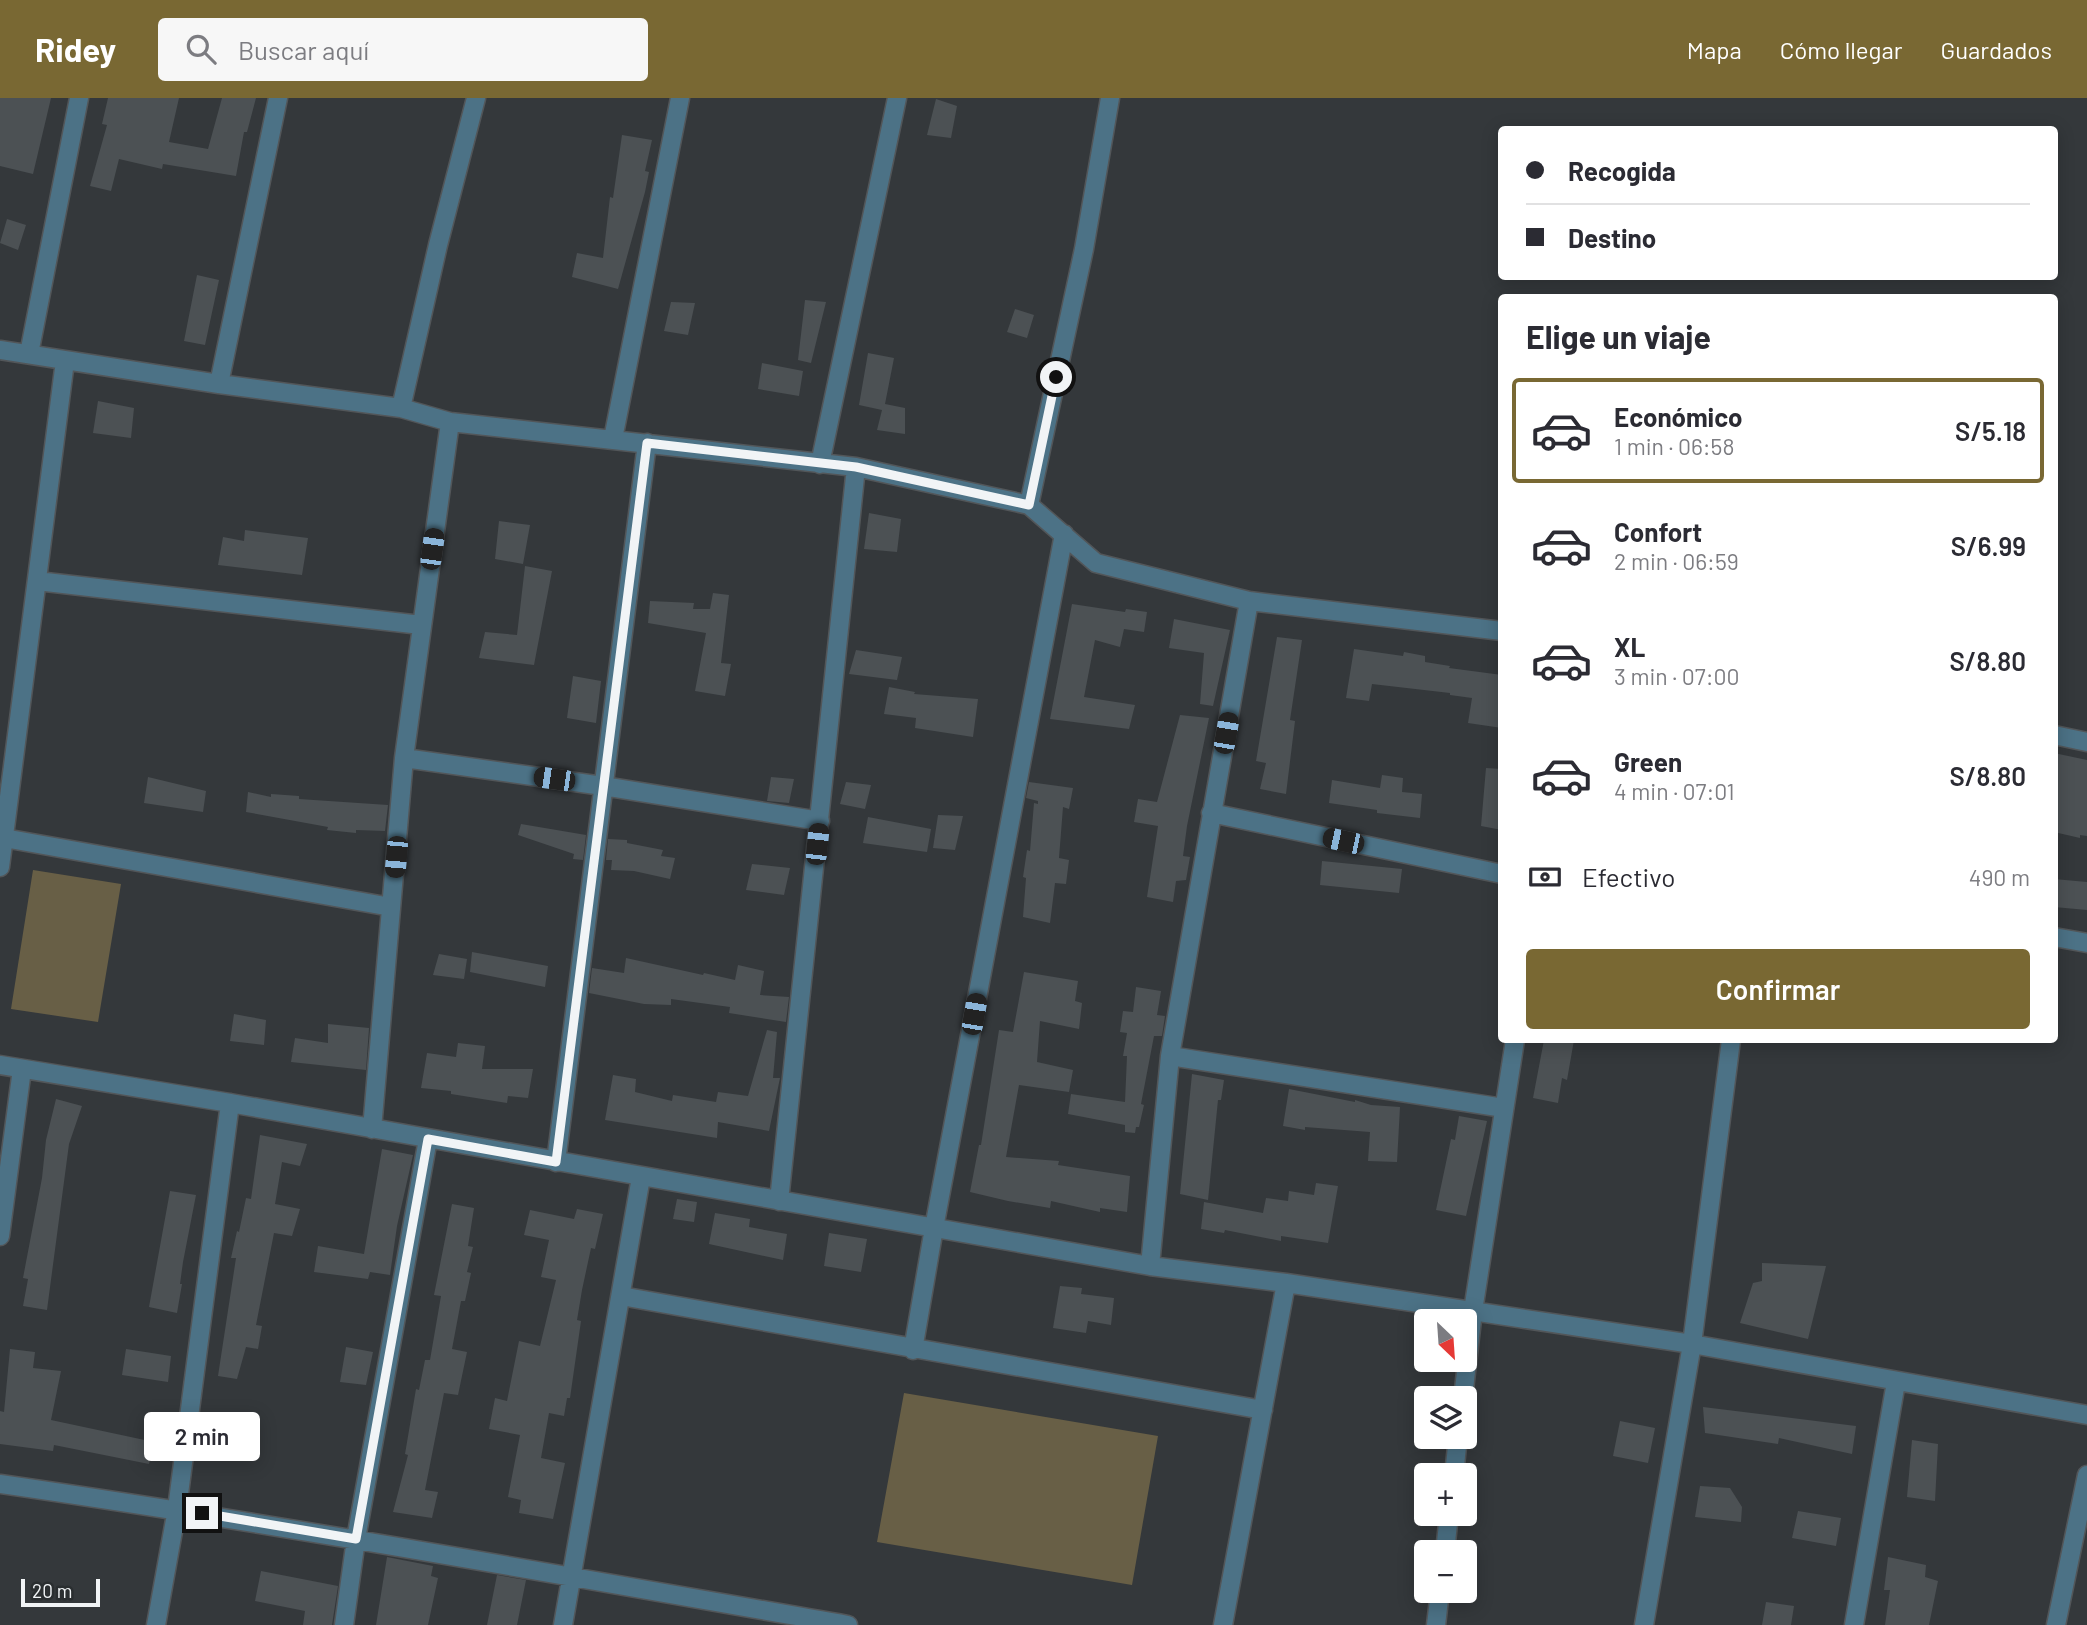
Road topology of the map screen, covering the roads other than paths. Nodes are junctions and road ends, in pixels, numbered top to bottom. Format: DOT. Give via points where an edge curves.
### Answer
graph roads {
  1 [pos="79,98"];
  2 [pos="278,98"];
  3 [pos="476,98"];
  4 [pos="680,98"];
  5 [pos="897,98"];
  6 [pos="1107,98"];
  7 [pos="0,351"];
  8 [pos="29,354"];
  9 [pos="65,360"];
  10 [pos="219,384"];
  11 [pos="401,408"];
  12 [pos="450,422"];
  13 [pos="613,439"];
  14 [pos="647,443"];
  15 [pos="820,464"];
  16 [pos="856,467"];
  17 [pos="1029,505"];
  18 [pos="1064,534"];
  19 [pos="37,582"];
  20 [pos="1249,601"];
  21 [pos="421,625"];
  22 [pos="1498,631"];
  23 [pos="2058,737"];
  24 [pos="2087,742"];
  25 [pos="404,758"];
  26 [pos="603,786"];
  27 [pos="1211,813"];
  28 [pos="820,821"];
  29 [pos="4,838"];
  30 [pos="0,867"];
  31 [pos="1498,873"];
  32 [pos="391,907"];
  33 [pos="2058,938"];
  34 [pos="2087,943"];
  35 [pos="1515,1043"];
  36 [pos="1731,1043"];
  37 [pos="1170,1056"];
  38 [pos="0,1065"];
  39 [pos="22,1069"];
  40 [pos="230,1103"];
  41 [pos="1504,1108"];
  42 [pos="372,1129"];
  43 [pos="428,1139"];
  44 [pos="556,1162"];
  45 [pos="641,1177"];
  46 [pos="779,1201"];
  47 [pos="934,1228"];
  48 [pos="0,1236"];
  49 [pos="1150,1266"];
  50 [pos="1286,1283"];
  51 [pos="621,1296"];
  52 [pos="1460,1309"];
  53 [pos="1473,1309"];
  54 [pos="1477,1312"];
  55 [pos="1692,1344"];
  56 [pos="913,1350"];
  57 [pos="1895,1382"];
  58 [pos="1264,1410"];
  59 [pos="2087,1415"];
  60 [pos="2087,1475"];
  61 [pos="0,1484"];
  62 [pos="177,1509"];
  63 [pos="356,1539"];
  64 [pos="572,1577"];
  65 [pos="1439,1603"];
  66 [pos="156,1625"];
  67 [pos="344,1625"];
  68 [pos="563,1625"];
  69 [pos="848,1625"];
  70 [pos="1223,1625"];
  71 [pos="1436,1625"];
  72 [pos="1644,1625"];
  73 [pos="1854,1625"];
  74 [pos="2056,1625"];
  1 -- 8 [label="street"];
  2 -- 10 [label="street"];
  3 -- 11 [label="street"];
  4 -- 13 [label="street"];
  5 -- 15 [label="street"];
  6 -- 17 [label="street" via="1084,249"];
  7 -- 8 [label="street"];
  8 -- 9 [label="street"];
  9 -- 10 [label="street"];
  9 -- 19 [label="street"];
  10 -- 11 [label="street"];
  11 -- 12 [label="street"];
  12 -- 13 [label="street"];
  12 -- 21 [label="street"];
  13 -- 14 [label="street"];
  14 -- 15 [label="street"];
  14 -- 26 [label="street"];
  15 -- 16 [label="street"];
  16 -- 17 [label="street"];
  16 -- 28 [label="street"];
  17 -- 18 [label="street"];
  18 -- 20 [label="street" via="1096,563"];
  18 -- 47 [label="street"];
  19 -- 21 [label="street"];
  19 -- 29 [label="street"];
  20 -- 22 [label="street"];
  20 -- 27 [label="street"];
  21 -- 25 [label="street"];
  23 -- 24 [label="street"];
  25 -- 26 [label="street"];
  25 -- 32 [label="street"];
  26 -- 28 [label="street"];
  26 -- 44 [label="street"];
  27 -- 31 [label="street"];
  27 -- 37 [label="street"];
  28 -- 46 [label="street"];
  29 -- 30 [label="street"];
  29 -- 32 [label="street"];
  32 -- 42 [label="street"];
  33 -- 34 [label="street"];
  35 -- 41 [label="street"];
  36 -- 55 [label="street"];
  37 -- 41 [label="street"];
  37 -- 49 [label="street"];
  38 -- 39 [label="street"];
  39 -- 40 [label="street"];
  39 -- 48 [label="street"];
  40 -- 42 [label="street"];
  40 -- 62 [label="street"];
  41 -- 53 [label="street"];
  42 -- 43 [label="street"];
  43 -- 44 [label="street"];
  43 -- 63 [label="street"];
  44 -- 45 [label="street"];
  45 -- 46 [label="street"];
  45 -- 51 [label="street"];
  46 -- 47 [label="street"];
  47 -- 49 [label="street"];
  47 -- 56 [label="street"];
  49 -- 50 [label="street"];
  50 -- 52 [label="street"];
  50 -- 58 [label="street"];
  51 -- 56 [label="street"];
  51 -- 64 [label="street"];
  54 -- 55 [label="street"];
  55 -- 57 [label="street"];
  55 -- 72 [label="street"];
  56 -- 58 [label="street"];
  57 -- 59 [label="street"];
  57 -- 73 [label="street"];
  58 -- 70 [label="street"];
  60 -- 74 [label="street"];
  61 -- 62 [label="street"];
  62 -- 63 [label="street"];
  62 -- 66 [label="street"];
  63 -- 64 [label="street"];
  63 -- 67 [label="street"];
  64 -- 68 [label="street"];
  64 -- 69 [label="street"];
  65 -- 71 [label="street"];
}
